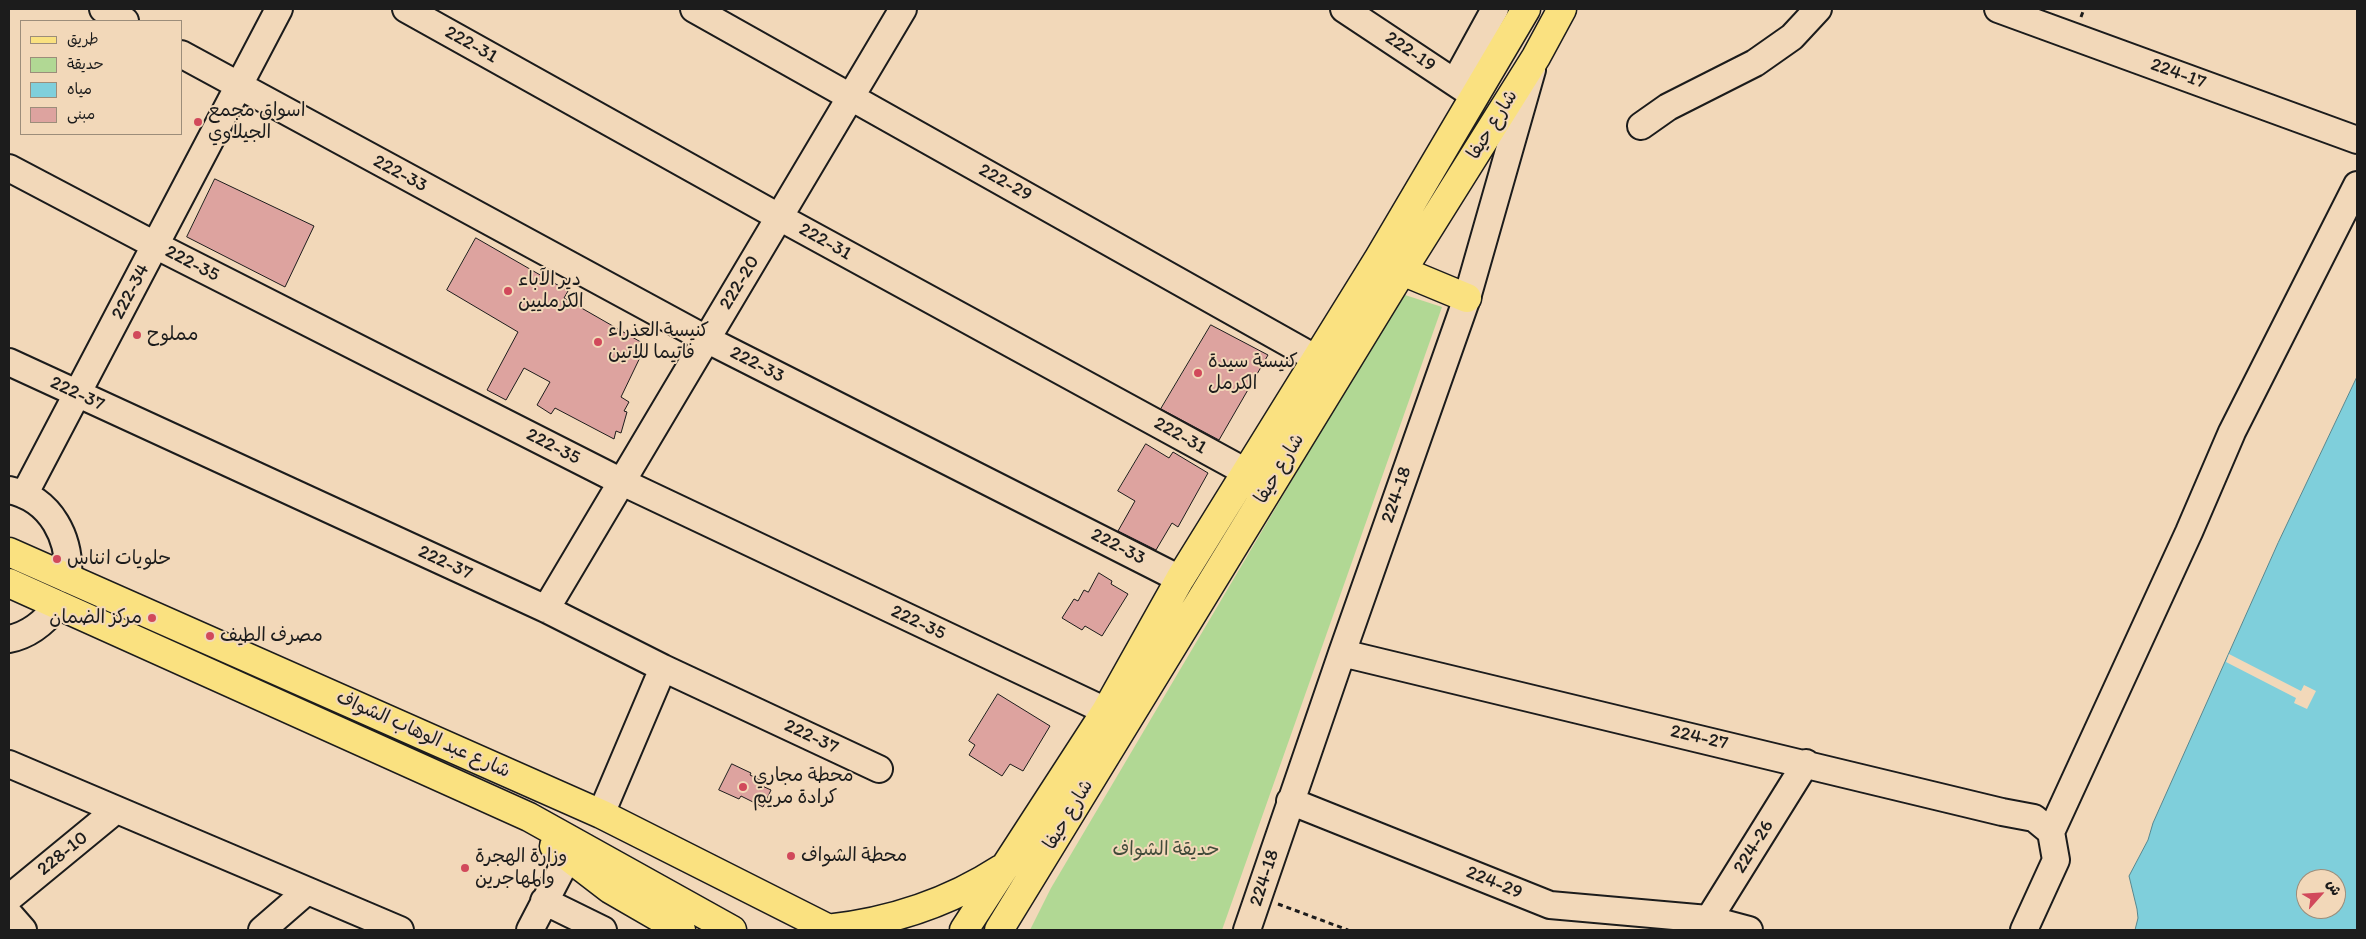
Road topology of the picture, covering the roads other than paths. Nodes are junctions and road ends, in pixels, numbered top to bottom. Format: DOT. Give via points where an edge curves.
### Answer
graph roads {
  1 [pos="103,9"];
  2 [pos="279,9"];
  3 [pos="406,9"];
  4 [pos="694,9"];
  5 [pos="903,9"];
  6 [pos="1344,9"];
  7 [pos="1496,9"];
  8 [pos="1526,9"];
  9 [pos="1562,9"];
  10 [pos="1818,9"];
  11 [pos="1998,9"];
  12 [pos="123,20"];
  13 [pos="182,55"];
  14 [pos="1536,57"];
  15 [pos="238,87"];
  16 [pos="1465,89"];
  17 [pos="850,96"];
  18 [pos="1641,126"];
  19 [pos="2357,140"];
  20 [pos="9,168"];
  21 [pos="2357,185"];
  22 [pos="779,217"];
  23 [pos="155,245"];
  24 [pos="1402,271"];
  25 [pos="1467,298"];
  26 [pos="706,339"];
  27 [pos="1316,358"];
  28 [pos="9,362"];
  29 [pos="77,394"];
  30 [pos="1246,472"];
  31 [pos="622,482"];
  32 [pos="16,493"];
  33 [pos="9,552"];
  34 [pos="68,579"];
  35 [pos="1180,579"];
  36 [pos="9,583"];
  37 [pos="58,605"];
  38 [pos="546,609"];
  39 [pos="9,639"];
  40 [pos="1342,652"];
  41 [pos="663,668"];
  42 [pos="1106,712"];
  43 [pos="1806,763"];
  44 [pos="9,764"];
  45 [pos="880,769"];
  46 [pos="1290,801"];
  47 [pos="116,810"];
  48 [pos="601,814"];
  49 [pos="528,817"];
  50 [pos="2050,832"];
  51 [pos="568,857"];
  52 [pos="1008,864"];
  53 [pos="307,891"];
  54 [pos="9,898"];
  55 [pos="544,901"];
  56 [pos="9,914"];
  57 [pos="1705,925"];
  58 [pos="829,929"];
  59 [pos="24,930"];
  60 [pos="262,930"];
  61 [pos="400,930"];
  62 [pos="530,930"];
  63 [pos="603,930"];
  64 [pos="681,930"];
  65 [pos="732,930"];
  66 [pos="964,930"];
  67 [pos="999,930"];
  68 [pos="1248,930"];
  69 [pos="1749,930"];
  70 [pos="2024,930"];
  1 -- 12 [label="street"];
  2 -- 15 [label="street, 222-34"];
  3 -- 22 [label="street, 222-31"];
  4 -- 17 [label="street, 222-29"];
  5 -- 17 [label="street, 222-20"];
  6 -- 16 [label="street, 222-19"];
  7 -- 16 [label="street"];
  8 -- 16 [label="main road, شارع حيفا"];
  9 -- 14 [label="main road, شارع حيفا"];
  10 -- 18 [label="street" via="1792,37 1755,63 1668,107"];
  11 -- 19 [label="street, 224-17"];
  13 -- 15 [label="street, 222-33"];
  14 -- 24 [label="main road, شارع حيفا"];
  14 -- 25 [label="street, 224-18"];
  15 -- 23 [label="street, 222-34"];
  15 -- 26 [label="street, 222-33"];
  16 -- 27 [label="main road, شارع حيفا" via="1379,258"];
  17 -- 22 [label="street, 222-20"];
  17 -- 27 [label="street, 222-29"];
  20 -- 23 [label="street, 222-35"];
  21 -- 50 [label="street" via="2232,432"];
  22 -- 26 [label="street, 222-20"];
  22 -- 30 [label="street, 222-31"];
  23 -- 29 [label="street, 222-34"];
  23 -- 31 [label="street, 222-35"];
  24 -- 25 [label="main road"];
  24 -- 67 [label="main road, شارع حيفا"];
  25 -- 40 [label="street, 224-18"];
  26 -- 31 [label="street, 222-20"];
  26 -- 35 [label="street, 222-33"];
  27 -- 30 [label="main road, شارع حيفا"];
  28 -- 29 [label="street, 222-37"];
  29 -- 32 [label="street, 222-34"];
  29 -- 38 [label="street, 222-37"];
  30 -- 35 [label="main road, شارع حيفا"];
  31 -- 38 [label="street, 222-20"];
  31 -- 42 [label="street, 222-35"];
  32 -- 34 [label="street" via="45,509 60,530 68,554"];
  33 -- 34 [label="main road, شارع عبد الوهاب الشواف"];
  34 -- 48 [label="main road, شارع عبد الوهاب الشواف"];
  35 -- 42 [label="main road, شارع حيفا"];
  36 -- 37 [label="main road, شارع عبد الوهاب الشواف"];
  37 -- 39 [label="street" via="28,633"];
  37 -- 49 [label="main road, شارع عبد الوهاب الشواف"];
  38 -- 41 [label="street, 222-37"];
  40 -- 43 [label="street, 224-27"];
  40 -- 46 [label="street, 224-18"];
  41 -- 45 [label="street, 222-37"];
  41 -- 48 [label="street"];
  42 -- 52 [label="main road, شارع حيفا"];
  43 -- 50 [label="street, 224-27" via="2034,818"];
  43 -- 57 [label="street, 224-26"];
  44 -- 47 [label="street"];
  46 -- 57 [label="street, 224-29" via="1550,905"];
  46 -- 68 [label="street, 224-18"];
  47 -- 53 [label="street"];
  47 -- 54 [label="street, 228-10"];
  48 -- 58 [label="main road, شارع عبد الوهاب الشواف"];
  49 -- 51 [label="main road"];
  49 -- 65 [label="main road, شارع عبد الوهاب الشواف"];
  50 -- 70 [label="street" via="2056,860"];
  51 -- 55 [label="street"];
  51 -- 64 [label="main road" via="610,890"];
  52 -- 58 [label="main road" via="982,881 927,907 878,922"];
  52 -- 66 [label="main road, شارع حيفا"];
  53 -- 60 [label="street"];
  53 -- 61 [label="street"];
  55 -- 62 [label="street"];
  55 -- 63 [label="street"];
  56 -- 59 [label="street"];
  57 -- 69 [label="street, 224-29"];
}
